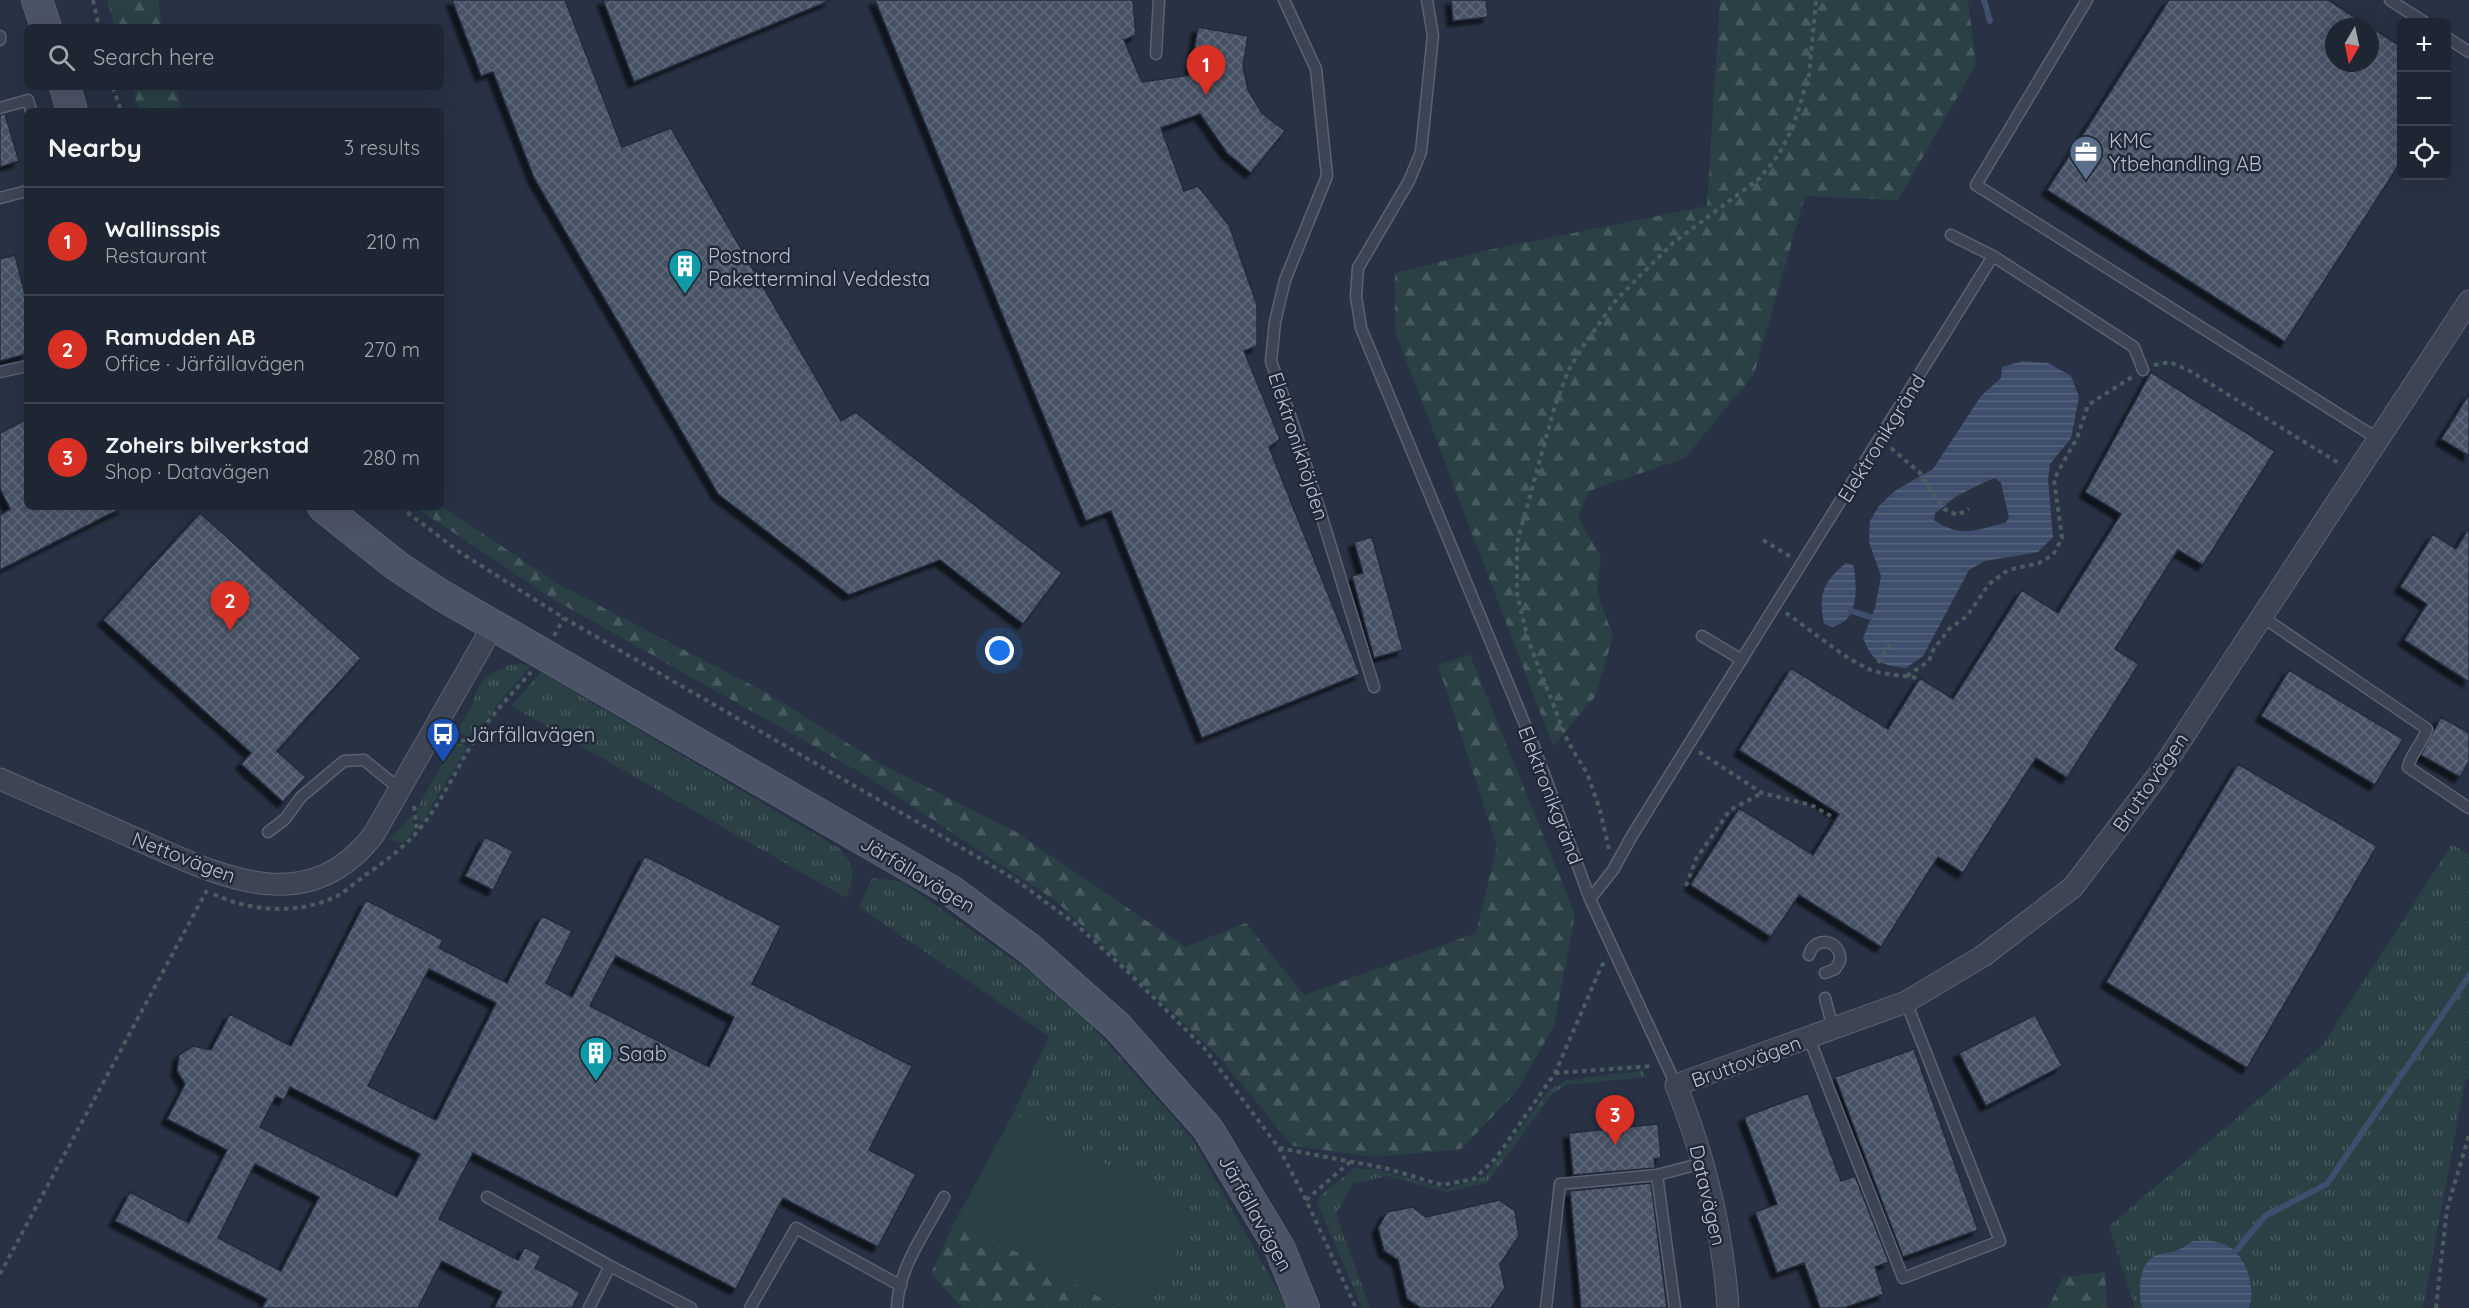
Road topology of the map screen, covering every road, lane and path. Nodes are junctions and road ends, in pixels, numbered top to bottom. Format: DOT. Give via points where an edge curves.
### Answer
graph roads {
  1 [pos="37,0"];
  2 [pos="48,0"];
  3 [pos="93,0"];
  4 [pos="1159,0"];
  5 [pos="1284,0"];
  6 [pos="1428,0"];
  7 [pos="1816,0"];
  8 [pos="2087,0"];
  9 [pos="2390,0"];
  10 [pos="2418,18"];
  11 [pos="45,24"];
  12 [pos="52,24"];
  13 [pos="98,24"];
  14 [pos="2451,40"];
  15 [pos="2469,52"];
  16 [pos="1156,54"];
  17 [pos="66,90"];
  18 [pos="114,90"];
  19 [pos="0,108"];
  20 [pos="30,108"];
  21 [pos="71,108"];
  22 [pos="120,108"];
  23 [pos="24,192"];
  24 [pos="0,198"];
  25 [pos="1951,235"];
  26 [pos="1993,256"];
  27 [pos="2469,301"];
  28 [pos="24,367"];
  29 [pos="2143,370"];
  30 [pos="0,372"];
  31 [pos="2378,439"];
  32 [pos="1880,440"];
  33 [pos="2355,473"];
  34 [pos="1969,509"];
  35 [pos="327,510"];
  36 [pos="1763,540"];
  37 [pos="1802,563"];
  38 [pos="1775,606"];
  39 [pos="2260,616"];
  40 [pos="564,618"];
  41 [pos="493,626"];
  42 [pos="1702,636"];
  43 [pos="551,640"];
  44 [pos="1890,644"];
  45 [pos="1742,660"];
  46 [pos="1878,663"];
  47 [pos="533,669"];
  48 [pos="1907,676"];
  49 [pos="1917,678"];
  50 [pos="1374,687"];
  51 [pos="474,741"];
  52 [pos="1689,745"];
  53 [pos="447,748"];
  54 [pos="0,779"];
  55 [pos="1762,793"];
  56 [pos="410,794"];
  57 [pos="2469,808"];
  58 [pos="1831,816"];
  59 [pos="417,831"];
  60 [pos="268,832"];
  61 [pos="1613,870"];
  62 [pos="1686,886"];
  63 [pos="207,890"];
  64 [pos="337,895"];
  65 [pos="1590,899"];
  66 [pos="1616,954"];
  67 [pos="1809,956"];
  68 [pos="1830,971"];
  69 [pos="1825,998"];
  70 [pos="1906,1002"];
  71 [pos="1833,1028"];
  72 [pos="1809,1038"];
  73 [pos="1666,1066"];
  74 [pos="1555,1073"];
  75 [pos="1677,1085"];
  76 [pos="2469,1135"];
  77 [pos="1280,1148"];
  78 [pos="1350,1162"];
  79 [pos="1703,1163"];
  80 [pos="1657,1175"];
  81 [pos="487,1197"];
  82 [pos="944,1197"];
  83 [pos="1306,1200"];
  84 [pos="610,1266"];
  85 [pos="0,1274"];
  86 [pos="901,1286"];
  87 [pos="589,1308"];
  88 [pos="690,1308"];
  89 [pos="750,1308"];
  90 [pos="897,1308"];
  91 [pos="1304,1308"];
  92 [pos="1546,1308"];
  93 [pos="1675,1308"];
  94 [pos="1728,1308"];
  95 [pos="2436,1308"];
  1 -- 11 [label="street"];
  2 -- 12 [label="street"];
  3 -- 13 [label="path"];
  4 -- 16 [label="lane"];
  5 -- 50 [label="lane, Elektronikhöjden" via="1316,69 1327,176 1285,280 1271,361"];
  6 -- 65 [label="lane, Elektronikgränd" via="1433,35 1421,152 1409,181 1358,268 1356,296 1361,327 1533,744"];
  7 -- 61 [label="path" via="1809,75 1793,127 1779,154 1760,178 1673,243 1617,299 1585,343 1568,372 1554,409 1517,543 1516,593 1528,640 1600,810"];
  8 -- 31 [label="lane" via="1976,185"];
  9 -- 10 [label="lane"];
  14 -- 15 [label="lane"];
  17 -- 21 [label="street"];
  18 -- 22 [label="path"];
  19 -- 20 [label="lane" via="28,100"];
  23 -- 24 [label="lane"];
  25 -- 26 [label="lane"];
  26 -- 29 [label="lane" via="2134,347"];
  26 -- 32 [label="lane, Elektronikgränd"];
  27 -- 31 [label="street, Bruttovägen"];
  28 -- 30 [label="lane"];
  29 -- 33 [label="path" via="2170,362 2190,371"];
  29 -- 48 [label="path" via="2088,405 2054,479 2062,538 2053,555 2039,564 2008,570 1989,584 1967,615 1949,629 1929,662"];
  31 -- 33 [label="street, Bruttovägen"];
  32 -- 34 [label="path" via="1920,473 1944,509 1957,515"];
  32 -- 37 [label="lane, Elektronikgränd"];
  33 -- 39 [label="street, Bruttovägen"];
  35 -- 41 [label="street, Järfällavägen" via="397,566"];
  36 -- 37 [label="path"];
  37 -- 38 [label="lane, Elektronikgränd"];
  38 -- 45 [label="lane, Elektronikgränd"];
  38 -- 48 [label="path" via="1872,670"];
  39 -- 57 [label="lane" via="2427,729 2409,767"];
  39 -- 70 [label="street, Bruttovägen" via="2158,775 2073,887 1983,956"];
  40 -- 43 [label="path"];
  41 -- 56 [label="street, Nettovägen"];
  41 -- 91 [label="street, Järfällavägen" via="950,890 1030,949 1117,1026 1208,1128 1280,1249"];
  42 -- 45 [label="lane"];
  44 -- 46 [label="path"];
  45 -- 52 [label="lane, Elektronikgränd"];
  47 -- 51 [label="path"];
  48 -- 49 [label="path"];
  51 -- 53 [label="path" via="453,739"];
  51 -- 59 [label="path" via="438,804"];
  52 -- 55 [label="path"];
  52 -- 61 [label="lane, Elektronikgränd"];
  54 -- 56 [label="street, Nettovägen" via="219,873 267,885 326,875 355,858"];
  55 -- 58 [label="path" via="1811,805"];
  55 -- 62 [label="path" via="1730,810 1696,860"];
  56 -- 59 [label="path"];
  56 -- 60 [label="lane" via="364,760 344,761 300,797 285,819"];
  59 -- 64 [label="path" via="402,849"];
  61 -- 65 [label="lane, Elektronikgränd"];
  63 -- 85 [label="path"];
  65 -- 66 [label="lane, Elektronikgränd"];
  66 -- 73 [label="lane, Elektronikgränd"];
  66 -- 74 [label="path" via="1602,966"];
  67 -- 68 [label="lane" via="1818,942 1834,944 1840,956"];
  69 -- 71 [label="lane"];
  70 -- 71 [label="street, Bruttovägen"];
  70 -- 72 [label="lane" via="2000,1241 1903,1278"];
  71 -- 72 [label="street, Bruttovägen"];
  72 -- 75 [label="street, Bruttovägen"];
  73 -- 74 [label="path"];
  73 -- 75 [label="lane, Elektronikgränd"];
  74 -- 78 [label="path" via="1496,1158 1474,1179 1442,1185"];
  75 -- 79 [label="street, Datavägen"];
  76 -- 95 [label="path" via="2446,1209"];
  77 -- 78 [label="path"];
  78 -- 83 [label="path"];
  79 -- 80 [label="lane"];
  79 -- 94 [label="street, Datavägen"];
  80 -- 92 [label="lane" via="1560,1184"];
  80 -- 93 [label="lane"];
  81 -- 84 [label="lane"];
  82 -- 86 [label="lane" via="906,1268"];
  84 -- 87 [label="lane"];
  84 -- 88 [label="lane"];
  86 -- 89 [label="lane" via="796,1228"];
  86 -- 90 [label="lane"];
}
